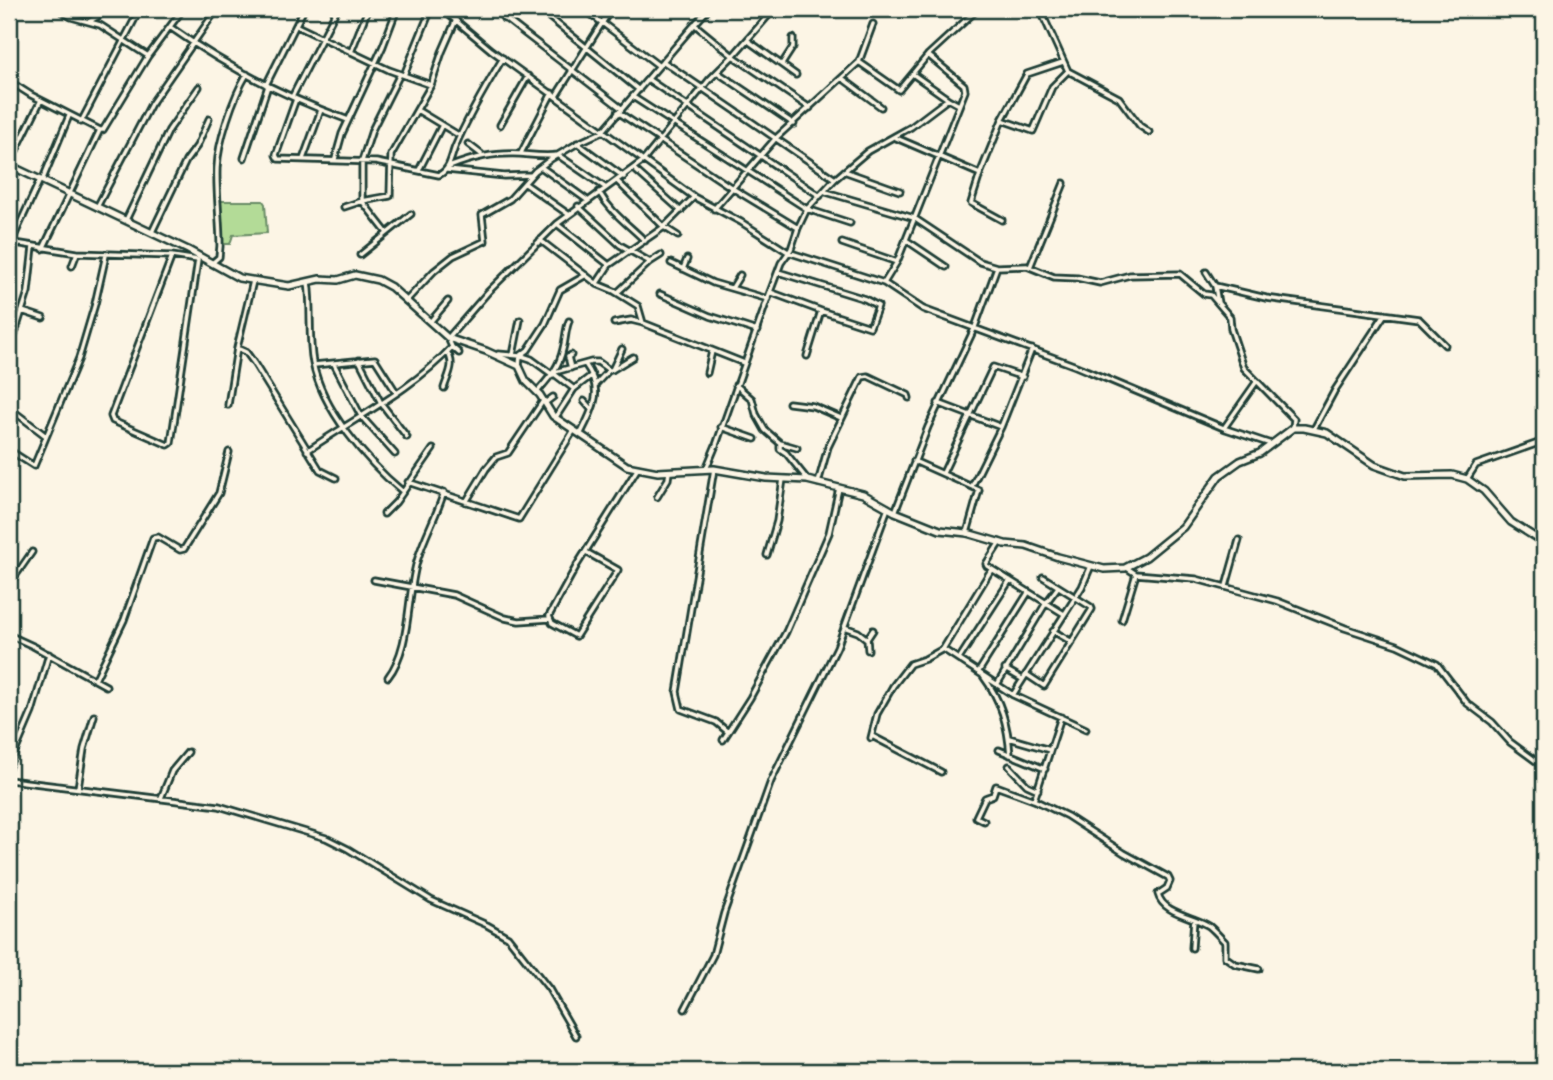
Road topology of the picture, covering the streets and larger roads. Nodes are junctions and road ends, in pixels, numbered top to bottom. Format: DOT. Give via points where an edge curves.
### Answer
graph roads {
  1 [pos="58,9"];
  2 [pos="103,9"];
  3 [pos="139,9"];
  4 [pos="183,9"];
  5 [pos="217,9"];
  6 [pos="304,9"];
  7 [pos="337,9"];
  8 [pos="368,9"];
  9 [pos="397,9"];
  10 [pos="431,9"];
  11 [pos="442,9"];
  12 [pos="493,9"];
  13 [pos="509,9"];
  14 [pos="539,9"];
  15 [pos="584,9"];
  16 [pos="611,9"];
  17 [pos="708,9"];
  18 [pos="774,9"];
  19 [pos="978,9"];
  20 [pos="1040,9"];
  21 [pos="504,19"];
  22 [pos="456,20"];
  23 [pos="90,21"];
  24 [pos="601,22"];
  25 [pos="694,24"];
  26 [pos="873,24"];
  27 [pos="297,26"];
  28 [pos="170,27"];
  29 [pos="793,37"];
  30 [pos="323,38"];
  31 [pos="122,39"];
  32 [pos="747,40"];
  33 [pos="194,44"];
  34 [pos="586,47"];
  35 [pos="351,52"];
  36 [pos="928,55"];
  37 [pos="148,56"];
  38 [pos="733,56"];
  39 [pos="503,58"];
  40 [pos="663,62"];
  41 [pos="859,62"];
  42 [pos="1063,62"];
  43 [pos="375,64"];
  44 [pos="781,64"];
  45 [pos="659,66"];
  46 [pos="573,71"];
  47 [pos="1068,71"];
  48 [pos="717,72"];
  49 [pos="247,74"];
  50 [pos="402,75"];
  51 [pos="796,75"];
  52 [pos="914,75"];
  53 [pos="528,76"];
  54 [pos="842,78"];
  55 [pos="649,79"];
  56 [pos="9,80"];
  57 [pos="431,85"];
  58 [pos="267,86"];
  59 [pos="199,87"];
  60 [pos="703,88"];
  61 [pos="639,90"];
  62 [pos="554,95"];
  63 [pos="633,97"];
  64 [pos="294,98"];
  65 [pos="948,99"];
  66 [pos="41,100"];
  67 [pos="959,105"];
  68 [pos="690,106"];
  69 [pos="881,107"];
  70 [pos="810,108"];
  71 [pos="321,110"];
  72 [pos="417,110"];
  73 [pos="619,110"];
  74 [pos="69,116"];
  75 [pos="209,119"];
  76 [pos="348,120"];
  77 [pos="1003,120"];
  78 [pos="81,122"];
  79 [pos="674,124"];
  80 [pos="793,124"];
  81 [pos="442,125"];
  82 [pos="500,125"];
  83 [pos="100,130"];
  84 [pos="602,132"];
  85 [pos="1149,132"];
  86 [pos="460,136"];
  87 [pos="894,137"];
  88 [pos="776,138"];
  89 [pos="660,140"];
  90 [pos="577,143"];
  91 [pos="468,144"];
  92 [pos="520,154"];
  93 [pos="761,154"];
  94 [pos="558,155"];
  95 [pos="940,155"];
  96 [pos="482,156"];
  97 [pos="244,158"];
  98 [pos="303,159"];
  99 [pos="335,159"];
  100 [pos="362,161"];
  101 [pos="643,161"];
  102 [pos="390,164"];
  103 [pos="9,165"];
  104 [pos="541,167"];
  105 [pos="447,169"];
  106 [pos="634,169"];
  107 [pos="419,170"];
  108 [pos="747,171"];
  109 [pos="844,172"];
  110 [pos="980,174"];
  111 [pos="531,175"];
  112 [pos="624,177"];
  113 [pos="835,179"];
  114 [pos="41,180"];
  115 [pos="617,181"];
  116 [pos="524,183"];
  117 [pos="1064,183"];
  118 [pos="606,188"];
  119 [pos="732,188"];
  120 [pos="900,191"];
  121 [pos="599,192"];
  122 [pos="826,192"];
  123 [pos="70,194"];
  124 [pos="820,196"];
  125 [pos="694,197"];
  126 [pos="587,200"];
  127 [pos="362,201"];
  128 [pos="578,206"];
  129 [pos="97,207"];
  130 [pos="344,207"];
  131 [pos="713,209"];
  132 [pos="807,209"];
  133 [pos="681,211"];
  134 [pos="411,214"];
  135 [pos="568,214"];
  136 [pos="914,218"];
  137 [pos="1002,220"];
  138 [pos="126,221"];
  139 [pos="850,223"];
  140 [pos="556,224"];
  141 [pos="664,227"];
  142 [pos="797,228"];
  143 [pos="152,233"];
  144 [pos="387,233"];
  145 [pos="678,236"];
  146 [pos="540,240"];
  147 [pos="906,240"];
  148 [pos="645,241"];
  149 [pos="10,242"];
  150 [pos="842,243"];
  151 [pos="33,247"];
  152 [pos="43,249"];
  153 [pos="630,251"];
  154 [pos="788,252"];
  155 [pos="77,253"];
  156 [pos="106,255"];
  157 [pos="360,255"];
  158 [pos="661,255"];
  159 [pos="172,256"];
  160 [pos="199,258"];
  161 [pos="687,259"];
  162 [pos="650,262"];
  163 [pos="897,262"];
  164 [pos="671,263"];
  165 [pos="211,264"];
  166 [pos="609,265"];
  167 [pos="72,266"];
  168 [pos="946,267"];
  169 [pos="997,267"];
  170 [pos="1030,267"];
  171 [pos="682,268"];
  172 [pos="778,272"];
  173 [pos="1206,272"];
  174 [pos="586,275"];
  175 [pos="740,275"];
  176 [pos="253,281"];
  177 [pos="309,282"];
  178 [pos="884,283"];
  179 [pos="597,284"];
  180 [pos="1215,286"];
  181 [pos="732,288"];
  182 [pos="770,292"];
  183 [pos="617,293"];
  184 [pos="660,294"];
  185 [pos="768,299"];
  186 [pos="406,301"];
  187 [pos="448,301"];
  188 [pos="1218,303"];
  189 [pos="22,311"];
  190 [pos="821,311"];
  191 [pos="1385,314"];
  192 [pos="43,318"];
  193 [pos="520,320"];
  194 [pos="569,321"];
  195 [pos="430,322"];
  196 [pos="614,323"];
  197 [pos="643,323"];
  198 [pos="975,327"];
  199 [pos="757,331"];
  200 [pos="448,338"];
  201 [pos="1445,345"];
  202 [pos="452,347"];
  203 [pos="237,348"];
  204 [pos="622,349"];
  205 [pos="1032,349"];
  206 [pos="712,351"];
  207 [pos="9,352"];
  208 [pos="447,352"];
  209 [pos="459,353"];
  210 [pos="494,355"];
  211 [pos="513,355"];
  212 [pos="571,355"];
  213 [pos="521,356"];
  214 [pos="807,356"];
  215 [pos="633,358"];
  216 [pos="359,360"];
  217 [pos="744,363"];
  218 [pos="334,364"];
  219 [pos="585,364"];
  220 [pos="314,365"];
  221 [pos="519,366"];
  222 [pos="571,368"];
  223 [pos="610,370"];
  224 [pos="554,373"];
  225 [pos="707,373"];
  226 [pos="592,375"];
  227 [pos="1023,377"];
  228 [pos="1258,381"];
  229 [pos="596,385"];
  230 [pos="736,385"];
  231 [pos="444,388"];
  232 [pos="573,389"];
  233 [pos="537,392"];
  234 [pos="396,393"];
  235 [pos="553,397"];
  236 [pos="909,398"];
  237 [pos="583,401"];
  238 [pos="544,402"];
  239 [pos="381,403"];
  240 [pos="789,403"];
  241 [pos="938,403"];
  242 [pos="228,405"];
  243 [pos="592,409"];
  244 [pos="9,411"];
  245 [pos="971,415"];
  246 [pos="361,416"];
  247 [pos="556,417"];
  248 [pos="841,418"];
  249 [pos="344,427"];
  250 [pos="721,427"];
  251 [pos="1001,427"];
  252 [pos="1224,428"];
  253 [pos="1293,428"];
  254 [pos="575,429"];
  255 [pos="1314,429"];
  256 [pos="581,433"];
  257 [pos="46,436"];
  258 [pos="407,437"];
  259 [pos="755,439"];
  260 [pos="1544,440"];
  261 [pos="780,443"];
  262 [pos="1271,444"];
  263 [pos="797,448"];
  264 [pos="433,449"];
  265 [pos="9,450"];
  266 [pos="307,451"];
  267 [pos="229,452"];
  268 [pos="395,454"];
  269 [pos="915,461"];
  270 [pos="638,468"];
  271 [pos="706,469"];
  272 [pos="714,469"];
  273 [pos="669,472"];
  274 [pos="943,473"];
  275 [pos="336,478"];
  276 [pos="783,479"];
  277 [pos="1467,479"];
  278 [pos="807,480"];
  279 [pos="408,482"];
  280 [pos="818,483"];
  281 [pos="972,486"];
  282 [pos="839,488"];
  283 [pos="402,491"];
  284 [pos="444,492"];
  285 [pos="657,497"];
  286 [pos="466,502"];
  287 [pos="888,508"];
  288 [pos="895,512"];
  289 [pos="384,514"];
  290 [pos="968,533"];
  291 [pos="1240,540"];
  292 [pos="1000,542"];
  293 [pos="1544,543"];
  294 [pos="32,552"];
  295 [pos="586,552"];
  296 [pos="767,555"];
  297 [pos="9,564"];
  298 [pos="1091,566"];
  299 [pos="1126,568"];
  300 [pos="17,570"];
  301 [pos="991,570"];
  302 [pos="1136,574"];
  303 [pos="1043,578"];
  304 [pos="374,580"];
  305 [pos="1010,580"];
  306 [pos="9,585"];
  307 [pos="410,585"];
  308 [pos="1226,586"];
  309 [pos="1058,587"];
  310 [pos="1028,593"];
  311 [pos="1074,598"];
  312 [pos="1046,603"];
  313 [pos="1064,614"];
  314 [pos="549,619"];
  315 [pos="1122,620"];
  316 [pos="844,627"];
  317 [pos="873,629"];
  318 [pos="1053,631"];
  319 [pos="9,635"];
  320 [pos="867,639"];
  321 [pos="1072,642"];
  322 [pos="943,649"];
  323 [pos="868,650"];
  324 [pos="49,654"];
  325 [pos="959,659"];
  326 [pos="1005,669"];
  327 [pos="980,673"];
  328 [pos="1026,674"];
  329 [pos="388,677"];
  330 [pos="1022,679"];
  331 [pos="95,680"];
  332 [pos="998,684"];
  333 [pos="106,686"];
  334 [pos="1013,695"];
  335 [pos="94,716"];
  336 [pos="1061,717"];
  337 [pos="1086,729"];
  338 [pos="728,732"];
  339 [pos="1009,738"];
  340 [pos="723,740"];
  341 [pos="999,750"];
  342 [pos="1051,751"];
  343 [pos="188,752"];
  344 [pos="1010,755"];
  345 [pos="9,766"];
  346 [pos="1009,766"];
  347 [pos="1544,767"];
  348 [pos="1045,769"];
  349 [pos="941,772"];
  350 [pos="9,780"];
  351 [pos="78,788"];
  352 [pos="1038,790"];
  353 [pos="161,798"];
  354 [pos="1034,800"];
  355 [pos="984,821"];
  356 [pos="1194,919"];
  357 [pos="1192,948"];
  358 [pos="1259,969"];
  359 [pos="685,1009"];
  360 [pos="576,1036"];
  361 [pos="9,1068"];
  362 [pos="13,1071"];
  1 -- 23 [label="street"];
  2 -- 23 [label="street"];
  3 -- 31 [label="street"];
  4 -- 28 [label="street"];
  5 -- 33 [label="street"];
  6 -- 27 [label="street"];
  7 -- 30 [label="street"];
  8 -- 35 [label="street"];
  9 -- 43 [label="street"];
  10 -- 50 [label="street"];
  11 -- 22 [label="street"];
  12 -- 21 [label="street"];
  13 -- 21 [label="street"];
  14 -- 34 [label="street"];
  15 -- 24 [label="street"];
  16 -- 24 [label="street"];
  17 -- 25 [label="street"];
  18 -- 32 [label="street"];
  19 -- 36 [label="street"];
  20 -- 42 [label="street"];
  21 -- 46 [label="street"];
  22 -- 39 [label="street"];
  22 -- 57 [label="street"];
  23 -- 31 [label="street"];
  24 -- 34 [label="street"];
  24 -- 45 [label="street"];
  25 -- 38 [label="street"];
  25 -- 40 [label="street"];
  26 -- 41 [label="street"];
  27 -- 30 [label="street"];
  27 -- 58 [label="street"];
  28 -- 33 [label="street"];
  28 -- 37 [label="street"];
  29 -- 44 [label="street" via="793,47"];
  30 -- 35 [label="street"];
  30 -- 64 [label="street"];
  31 -- 37 [label="street"];
  31 -- 78 [label="street"];
  32 -- 38 [label="street"];
  32 -- 44 [label="street"];
  33 -- 49 [label="street"];
  33 -- 129 [label="street" via="151,104"];
  34 -- 46 [label="street"];
  34 -- 61 [label="street"];
  35 -- 43 [label="street"];
  36 -- 52 [label="street"];
  36 -- 67 [label="street" via="964,85"];
  37 -- 83 [label="street"];
  38 -- 48 [label="street"];
  38 -- 70 [label="street"];
  39 -- 53 [label="street"];
  39 -- 86 [label="street"];
  40 -- 45 [label="street"];
  40 -- 60 [label="street"];
  41 -- 52 [label="street" via="899,90"];
  41 -- 54 [label="street"];
  42 -- 47 [label="street"];
  42 -- 77 [label="street" via="1027,74"];
  43 -- 50 [label="street"];
  43 -- 76 [label="street"];
  44 -- 51 [label="street"];
  45 -- 55 [label="street"];
  46 -- 62 [label="street"];
  46 -- 73 [label="street"];
  47 -- 77 [label="street" via="1052,87 1033,131"];
  47 -- 85 [label="street" via="1119,98"];
  48 -- 60 [label="street"];
  48 -- 80 [label="street"];
  49 -- 58 [label="street"];
  49 -- 165 [label="street" via="220,150 220,246 219,257"];
  50 -- 57 [label="street"];
  50 -- 100 [label="street" via="372,130"];
  52 -- 65 [label="street"];
  53 -- 62 [label="street"];
  53 -- 82 [label="street"];
  54 -- 69 [label="street"];
  54 -- 70 [label="street"];
  55 -- 61 [label="street"];
  55 -- 68 [label="street"];
  56 -- 66 [label="street"];
  57 -- 72 [label="street"];
  58 -- 64 [label="street"];
  58 -- 97 [label="street"];
  59 -- 138 [label="street" via="169,130"];
  60 -- 68 [label="street"];
  60 -- 88 [label="street"];
  61 -- 63 [label="street"];
  62 -- 84 [label="street"];
  62 -- 92 [label="street"];
  63 -- 73 [label="street"];
  63 -- 79 [label="street"];
  64 -- 71 [label="street"];
  64 -- 98 [label="street" via="276,158"];
  65 -- 67 [label="street"];
  65 -- 87 [label="street"];
  66 -- 74 [label="street"];
  66 -- 103 [label="street"];
  67 -- 95 [label="street"];
  68 -- 79 [label="street"];
  68 -- 93 [label="street"];
  70 -- 80 [label="street"];
  71 -- 76 [label="street"];
  71 -- 98 [label="street"];
  72 -- 81 [label="street"];
  72 -- 102 [label="street" via="393,150"];
  73 -- 84 [label="street"];
  73 -- 89 [label="street"];
  74 -- 78 [label="street"];
  74 -- 114 [label="street"];
  75 -- 143 [label="street"];
  76 -- 99 [label="street"];
  77 -- 110 [label="street"];
  78 -- 83 [label="street"];
  79 -- 89 [label="street"];
  79 -- 108 [label="street"];
  80 -- 88 [label="street"];
  81 -- 86 [label="street"];
  81 -- 107 [label="street"];
  83 -- 123 [label="street"];
  84 -- 90 [label="street"];
  84 -- 101 [label="street"];
  86 -- 105 [label="street"];
  87 -- 95 [label="street"];
  87 -- 109 [label="street"];
  88 -- 93 [label="street"];
  88 -- 113 [label="street"];
  89 -- 101 [label="street"];
  89 -- 119 [label="street"];
  90 -- 94 [label="street"];
  90 -- 112 [label="street"];
  91 -- 96 [label="street"];
  92 -- 94 [label="street"];
  92 -- 96 [label="street"];
  93 -- 108 [label="street"];
  93 -- 124 [label="street"];
  94 -- 104 [label="street"];
  94 -- 118 [label="street"];
  95 -- 110 [label="street"];
  95 -- 136 [label="street"];
  96 -- 105 [label="street"];
  98 -- 99 [label="street"];
  99 -- 100 [label="street"];
  100 -- 102 [label="street"];
  100 -- 127 [label="street"];
  101 -- 106 [label="street"];
  101 -- 125 [label="street"];
  102 -- 107 [label="street"];
  102 -- 127 [label="street" via="390,196"];
  103 -- 114 [label="street"];
  104 -- 111 [label="street"];
  104 -- 126 [label="street"];
  105 -- 107 [label="street" via="439,175"];
  105 -- 111 [label="street"];
  106 -- 112 [label="street"];
  106 -- 133 [label="street"];
  108 -- 119 [label="street"];
  108 -- 132 [label="street"];
  109 -- 113 [label="street"];
  109 -- 120 [label="street"];
  110 -- 137 [label="street" via="971,203"];
  111 -- 116 [label="street"];
  112 -- 115 [label="street"];
  113 -- 122 [label="street"];
  114 -- 123 [label="street"];
  114 -- 149 [label="street"];
  115 -- 118 [label="street"];
  115 -- 141 [label="street"];
  116 -- 135 [label="street"];
  116 -- 186 [label="street" via="504,204 482,215 484,242 444,264"];
  117 -- 170 [label="street"];
  118 -- 121 [label="street"];
  119 -- 131 [label="street"];
  119 -- 142 [label="street"];
  121 -- 126 [label="street"];
  121 -- 148 [label="street" via="610,210"];
  122 -- 124 [label="street"];
  122 -- 136 [label="street"];
  123 -- 129 [label="street"];
  123 -- 152 [label="street"];
  124 -- 132 [label="street"];
  125 -- 131 [label="street"];
  125 -- 133 [label="street"];
  126 -- 128 [label="street"];
  127 -- 130 [label="street"];
  127 -- 144 [label="street"];
  128 -- 135 [label="street"];
  128 -- 153 [label="street" via="599,229"];
  129 -- 138 [label="street"];
  131 -- 154 [label="street"];
  132 -- 139 [label="street"];
  132 -- 142 [label="street"];
  133 -- 141 [label="street"];
  134 -- 144 [label="street"];
  135 -- 140 [label="street"];
  136 -- 147 [label="street"];
  136 -- 169 [label="street" via="980,262"];
  138 -- 143 [label="street"];
  140 -- 146 [label="street"];
  140 -- 166 [label="street"];
  141 -- 145 [label="street"];
  141 -- 148 [label="street"];
  142 -- 154 [label="street"];
  143 -- 160 [label="street"];
  144 -- 157 [label="street"];
  146 -- 174 [label="street"];
  146 -- 200 [label="street"];
  147 -- 163 [label="street"];
  147 -- 168 [label="street"];
  148 -- 153 [label="street"];
  149 -- 151 [label="street"];
  150 -- 163 [label="street"];
  151 -- 152 [label="street"];
  151 -- 189 [label="street"];
  152 -- 155 [label="street"];
  153 -- 162 [label="street"];
  153 -- 166 [label="street"];
  154 -- 172 [label="street"];
  154 -- 178 [label="street"];
  155 -- 156 [label="street"];
  155 -- 167 [label="street"];
  156 -- 159 [label="street"];
  156 -- 257 [label="street" via="79,358"];
  158 -- 162 [label="street"];
  159 -- 160 [label="street"];
  159 -- 160 [label="street" via="111,416 113,421 168,445"];
  160 -- 165 [label="street"];
  161 -- 171 [label="street"];
  162 -- 183 [label="street"];
  163 -- 178 [label="street"];
  164 -- 171 [label="street"];
  165 -- 176 [label="street"];
  166 -- 179 [label="street"];
  169 -- 170 [label="street"];
  169 -- 198 [label="street"];
  170 -- 188 [label="street" via="1054,277 1100,283 1130,275 1180,274"];
  171 -- 181 [label="street"];
  172 -- 182 [label="street"];
  172 -- 190 [label="street" via="878,306 870,327"];
  173 -- 180 [label="street"];
  174 -- 179 [label="street"];
  174 -- 213 [label="street" via="560,290 545,324"];
  175 -- 181 [label="street"];
  176 -- 177 [label="street" via="289,286"];
  176 -- 203 [label="street"];
  177 -- 186 [label="street" via="371,277"];
  177 -- 220 [label="street"];
  178 -- 198 [label="street" via="923,309"];
  179 -- 183 [label="street"];
  180 -- 188 [label="street"];
  180 -- 191 [label="street" via="1266,298"];
  181 -- 185 [label="street"];
  182 -- 185 [label="street"];
  182 -- 190 [label="street"];
  183 -- 197 [label="street" via="638,306"];
  184 -- 199 [label="street"];
  185 -- 199 [label="street"];
  186 -- 195 [label="street"];
  187 -- 195 [label="street"];
  188 -- 228 [label="street" via="1230,317 1244,368"];
  189 -- 192 [label="street"];
  189 -- 207 [label="street"];
  190 -- 214 [label="street"];
  191 -- 201 [label="street" via="1419,319"];
  191 -- 255 [label="street"];
  193 -- 211 [label="street"];
  194 -- 224 [label="street"];
  195 -- 200 [label="street"];
  196 -- 197 [label="street"];
  197 -- 206 [label="street"];
  198 -- 205 [label="street"];
  198 -- 241 [label="street"];
  199 -- 217 [label="street"];
  200 -- 202 [label="street"];
  200 -- 210 [label="street"];
  202 -- 208 [label="street"];
  202 -- 209 [label="street"];
  203 -- 242 [label="street"];
  203 -- 266 [label="street" via="254,363"];
  204 -- 223 [label="street"];
  205 -- 227 [label="street"];
  205 -- 252 [label="street"];
  206 -- 217 [label="street"];
  206 -- 225 [label="street"];
  208 -- 231 [label="street" via="452,365"];
  208 -- 234 [label="street"];
  210 -- 211 [label="street"];
  210 -- 221 [label="street"];
  211 -- 213 [label="street"];
  212 -- 222 [label="street"];
  213 -- 221 [label="street"];
  213 -- 224 [label="street"];
  215 -- 223 [label="street"];
  216 -- 218 [label="street"];
  216 -- 234 [label="street" via="378,361"];
  216 -- 239 [label="street"];
  217 -- 230 [label="street"];
  218 -- 220 [label="street"];
  218 -- 246 [label="street"];
  219 -- 222 [label="street"];
  219 -- 223 [label="street" via="598,362"];
  219 -- 226 [label="street"];
  220 -- 249 [label="street" via="323,393"];
  221 -- 233 [label="street"];
  222 -- 224 [label="street"];
  223 -- 229 [label="street"];
  224 -- 232 [label="street"];
  224 -- 233 [label="street"];
  226 -- 229 [label="street"];
  226 -- 232 [label="street"];
  227 -- 245 [label="street" via="993,367"];
  227 -- 251 [label="street"];
  228 -- 252 [label="street"];
  228 -- 253 [label="street" via="1294,419"];
  229 -- 243 [label="street"];
  230 -- 250 [label="street"];
  230 -- 261 [label="street" via="752,399 761,424"];
  232 -- 247 [label="street"];
  233 -- 238 [label="street"];
  234 -- 239 [label="street"];
  235 -- 238 [label="street"];
  236 -- 248 [label="street" via="865,375"];
  237 -- 243 [label="street"];
  238 -- 247 [label="street"];
  238 -- 286 [label="street" via="508,453 496,457 486,469"];
  239 -- 246 [label="street"];
  239 -- 258 [label="street"];
  240 -- 248 [label="street" via="813,406"];
  241 -- 245 [label="street"];
  241 -- 269 [label="street"];
  243 -- 256 [label="street"];
  244 -- 257 [label="street"];
  245 -- 251 [label="street"];
  245 -- 274 [label="street"];
  246 -- 249 [label="street"];
  246 -- 268 [label="street"];
  247 -- 254 [label="street"];
  248 -- 280 [label="street"];
  249 -- 266 [label="street"];
  249 -- 283 [label="street" via="384,477"];
  250 -- 259 [label="street"];
  250 -- 271 [label="street"];
  251 -- 281 [label="street"];
  252 -- 262 [label="street"];
  253 -- 255 [label="street"];
  253 -- 262 [label="street"];
  254 -- 256 [label="street"];
  254 -- 286 [label="street" via="519,519"];
  255 -- 277 [label="street" via="1340,440 1374,465 1405,476"];
  256 -- 270 [label="street" via="621,462"];
  257 -- 265 [label="street" via="33,466"];
  260 -- 277 [label="street" via="1476,465"];
  261 -- 263 [label="street"];
  261 -- 278 [label="street" via="780,449"];
  262 -- 299 [label="street" via="1219,476 1183,527 1146,558"];
  264 -- 279 [label="street"];
  266 -- 275 [label="street" via="320,470"];
  267 -- 331 [label="street" via="219,493 184,549 153,538 124,620"];
  269 -- 274 [label="street"];
  269 -- 288 [label="street"];
  270 -- 273 [label="street"];
  270 -- 295 [label="street"];
  271 -- 272 [label="street"];
  271 -- 273 [label="street"];
  272 -- 276 [label="street"];
  272 -- 338 [label="street" via="677,692 681,709 716,722"];
  273 -- 285 [label="street"];
  274 -- 281 [label="street"];
  276 -- 278 [label="street"];
  276 -- 296 [label="street"];
  277 -- 293 [label="street" via="1511,522"];
  278 -- 280 [label="street"];
  279 -- 283 [label="street"];
  279 -- 284 [label="street"];
  280 -- 282 [label="street"];
  281 -- 290 [label="street" via="979,489"];
  282 -- 287 [label="street" via="863,494"];
  282 -- 338 [label="street" via="829,533 786,632"];
  283 -- 289 [label="street"];
  284 -- 286 [label="street"];
  284 -- 307 [label="street"];
  287 -- 288 [label="street"];
  287 -- 316 [label="street"];
  288 -- 290 [label="street" via="940,530"];
  290 -- 292 [label="street"];
  291 -- 308 [label="street"];
  292 -- 298 [label="street"];
  292 -- 301 [label="street" via="986,564"];
  294 -- 300 [label="street"];
  295 -- 314 [label="street"];
  295 -- 314 [label="street" via="618,570 576,636"];
  297 -- 300 [label="street"];
  298 -- 299 [label="street"];
  298 -- 311 [label="street"];
  299 -- 302 [label="street"];
  300 -- 306 [label="street"];
  301 -- 305 [label="street"];
  301 -- 322 [label="street"];
  302 -- 308 [label="street" via="1179,576"];
  302 -- 315 [label="street"];
  303 -- 309 [label="street"];
  304 -- 307 [label="street"];
  305 -- 310 [label="street"];
  305 -- 325 [label="street"];
  307 -- 314 [label="street" via="454,595 505,618"];
  307 -- 329 [label="street" via="401,656"];
  308 -- 347 [label="street" via="1305,610 1437,664 1468,703"];
  309 -- 311 [label="street"];
  309 -- 312 [label="street"];
  310 -- 312 [label="street"];
  310 -- 327 [label="street"];
  311 -- 313 [label="street"];
  311 -- 321 [label="street" via="1091,609"];
  312 -- 313 [label="street"];
  312 -- 326 [label="street"];
  313 -- 318 [label="street"];
  316 -- 320 [label="street"];
  316 -- 359 [label="street" via="771,781 713,955"];
  317 -- 320 [label="street"];
  318 -- 321 [label="street"];
  318 -- 328 [label="street"];
  319 -- 324 [label="street"];
  320 -- 323 [label="street"];
  321 -- 328 [label="street" via="1044,686"];
  322 -- 325 [label="street"];
  322 -- 349 [label="street" via="910,664 877,714 872,737"];
  324 -- 331 [label="street"];
  324 -- 345 [label="street"];
  325 -- 327 [label="street"];
  326 -- 330 [label="street"];
  326 -- 332 [label="street"];
  327 -- 332 [label="street"];
  327 -- 339 [label="street" via="1001,708"];
  328 -- 330 [label="street"];
  330 -- 334 [label="street"];
  331 -- 333 [label="street"];
  332 -- 334 [label="street"];
  334 -- 336 [label="street"];
  335 -- 351 [label="street"];
  336 -- 337 [label="street"];
  336 -- 342 [label="street"];
  338 -- 340 [label="street"];
  339 -- 342 [label="street"];
  339 -- 344 [label="street"];
  341 -- 344 [label="street"];
  342 -- 348 [label="street"];
  343 -- 353 [label="street" via="172,771"];
  344 -- 348 [label="street"];
  346 -- 352 [label="street"];
  348 -- 352 [label="street"];
  350 -- 351 [label="street"];
  351 -- 353 [label="street"];
  352 -- 354 [label="street"];
  353 -- 360 [label="street" via="219,806 326,838 431,900 508,937 549,989"];
  354 -- 355 [label="street" via="996,786 976,817"];
  354 -- 356 [label="street" via="1168,877 1167,888 1158,897"];
  356 -- 357 [label="street"];
  356 -- 358 [label="street" via="1225,942 1225,957"];
  361 -- 362 [label="street"];
}
